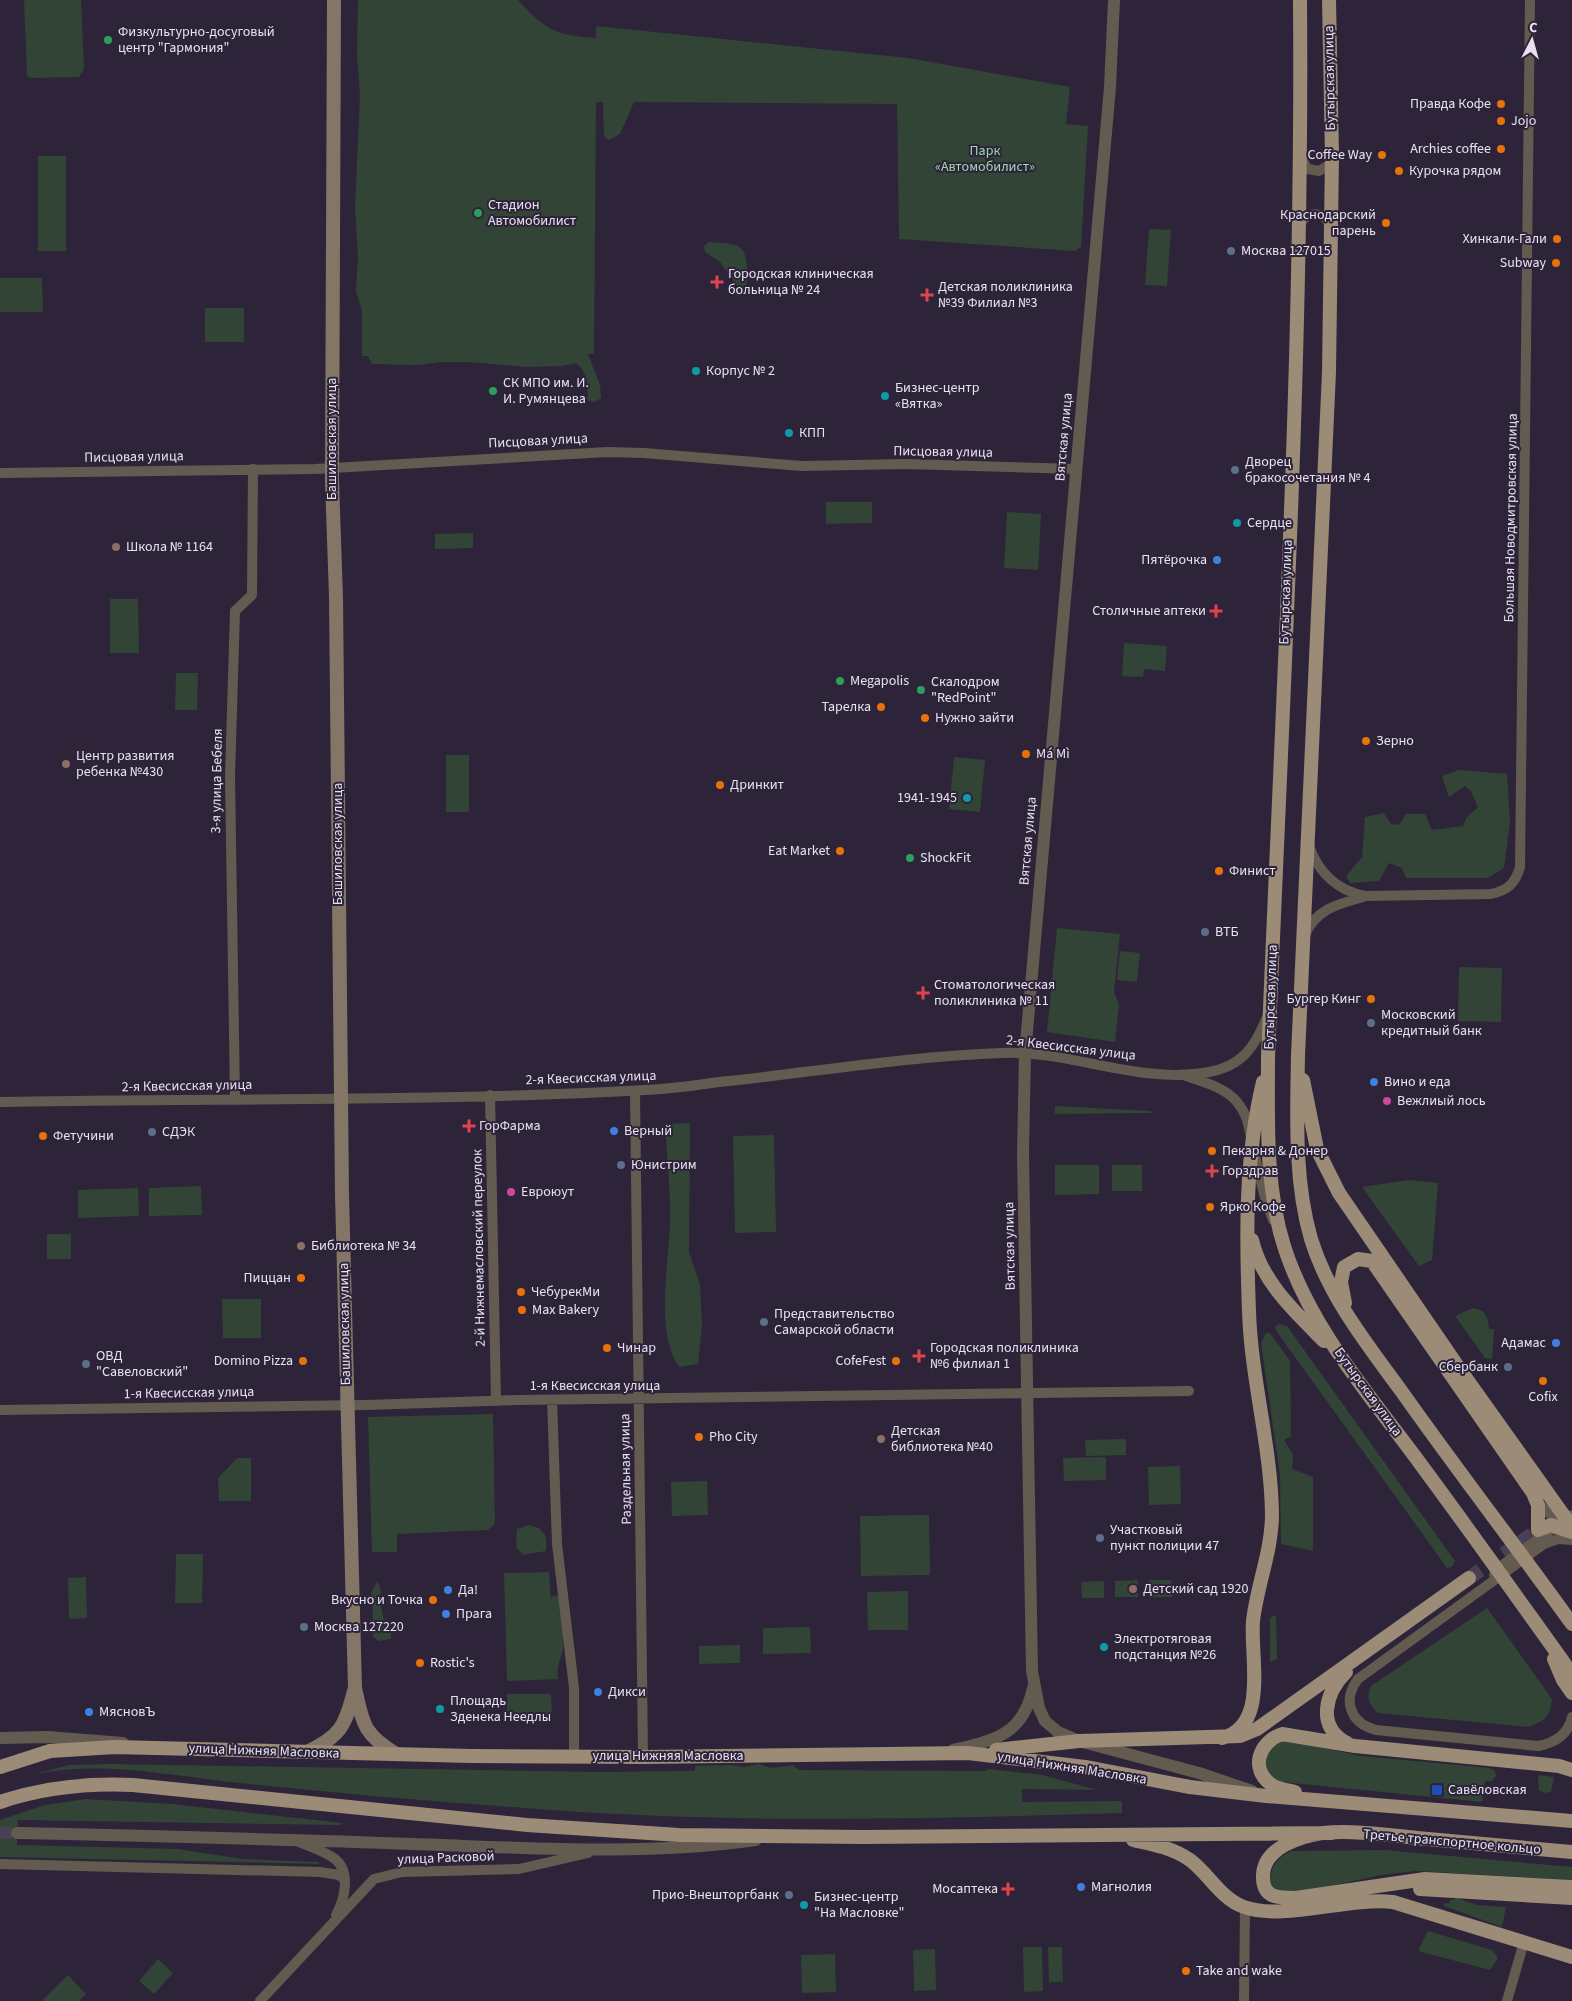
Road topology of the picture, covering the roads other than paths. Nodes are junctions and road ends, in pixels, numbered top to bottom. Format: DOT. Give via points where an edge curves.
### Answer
graph roads {
  1 [pos="334,0"];
  2 [pos="1114,0"];
  3 [pos="1300,0"];
  4 [pos="1329,0"];
  5 [pos="1530,0"];
  6 [pos="1300,154"];
  7 [pos="1332,155"];
  8 [pos="1298,230"];
  9 [pos="1332,230"];
  10 [pos="332,468"];
  11 [pos="253,469"];
  12 [pos="1076,469"];
  13 [pos="0,473"];
  14 [pos="1307,842"];
  15 [pos="1365,896"];
  16 [pos="1303,938"];
  17 [pos="1270,1010"];
  18 [pos="1025,1054"];
  19 [pos="1298,1055"];
  20 [pos="1268,1058"];
  21 [pos="1181,1075"];
  22 [pos="635,1091"];
  23 [pos="490,1095"];
  24 [pos="341,1098"];
  25 [pos="235,1099"];
  26 [pos="0,1102"];
  27 [pos="1251,1138"];
  28 [pos="1247,1218"];
  29 [pos="1284,1243"];
  30 [pos="1350,1320"];
  31 [pos="1348,1366"];
  32 [pos="1189,1391"];
  33 [pos="1027,1393"];
  34 [pos="552,1400"];
  35 [pos="639,1400"];
  36 [pos="496,1401"];
  37 [pos="347,1405"];
  38 [pos="0,1410"];
  39 [pos="1537,1502"];
  40 [pos="1568,1523"];
  41 [pos="1572,1540"];
  42 [pos="1470,1578"];
  43 [pos="1482,1589"];
  44 [pos="1572,1624"];
  45 [pos="1371,1650"];
  46 [pos="1568,1677"];
  47 [pos="1033,1686"];
  48 [pos="355,1688"];
  49 [pos="1572,1693"];
  50 [pos="1572,1700"];
  51 [pos="1572,1717"];
  52 [pos="0,1738"];
  53 [pos="1222,1738"];
  54 [pos="1079,1741"];
  55 [pos="1355,1746"];
  56 [pos="155,1747"];
  57 [pos="307,1752"];
  58 [pos="939,1753"];
  59 [pos="968,1753"];
  60 [pos="396,1754"];
  61 [pos="574,1756"];
  62 [pos="643,1757"];
  63 [pos="0,1767"];
  64 [pos="1572,1770"];
  65 [pos="1266,1796"];
  66 [pos="0,1802"];
  67 [pos="1334,1802"];
  68 [pos="1572,1821"];
  69 [pos="17,1833"];
  70 [pos="1332,1833"];
  71 [pos="1080,1834"];
  72 [pos="777,1837"];
  73 [pos="290,1839"];
  74 [pos="594,1851"];
  75 [pos="1572,1852"];
  76 [pos="0,1864"];
  77 [pos="345,1880"];
  78 [pos="1572,1887"];
  79 [pos="1572,1898"];
  80 [pos="1336,1904"];
  81 [pos="1246,1908"];
  82 [pos="329,1926"];
  83 [pos="1524,1942"];
  84 [pos="1572,1957"];
  85 [pos="260,2001"];
  86 [pos="1244,2001"];
  87 [pos="1507,2001"];
  1 -- 10 [label="main road, Башиловская улица"];
  2 -- 12 [label="street, Вятская улица" via="1110,88"];
  3 -- 6 [label="main road, Бутырская улица"];
  4 -- 7 [label="main road, Бутырская улица"];
  5 -- 15 [label="street, Большая Новодмитровская улица" via="1520,868 1512,885 1491,894"];
  6 -- 7 [label="street" via="1303,165 1313,171 1329,166"];
  6 -- 8 [label="main road, Бутырская улица"];
  7 -- 9 [label="main road, Бутырская улица"];
  8 -- 9 [label="street" via="1303,219 1318,214 1328,220"];
  8 -- 17 [label="main road, Бутырская улица"];
  9 -- 14 [label="main road, Бутырская улица" via="1329,372"];
  10 -- 11 [label="street, Писцовая улица"];
  10 -- 12 [label="street, Писцовая улица" via="607,452 802,466 905,464"];
  10 -- 24 [label="main road, Башиловская улица"];
  11 -- 13 [label="street, Писцовая улица"];
  11 -- 25 [label="street, 3-я улица Бебеля" via="252,595 235,611 230,776"];
  12 -- 18 [label="street, Вятская улица"];
  14 -- 15 [label="street, Большая Новодмитровская улица" via="1315,862 1326,876 1348,892"];
  14 -- 16 [label="main road, Бутырская улица"];
  15 -- 16 [label="street, Большая Новодмитровская улица" via="1333,905 1320,913"];
  16 -- 19 [label="main road, Бутырская улица"];
  17 -- 20 [label="main road, Бутырская улица"];
  17 -- 21 [label="street, 2-я Квесисская улица" via="1249,1052 1212,1072"];
  18 -- 21 [label="street, 2-я Квесисская улица"];
  18 -- 22 [label="street, 2-я Квесисская улица" via="916,1060"];
  18 -- 33 [label="street, Вятская улица"];
  19 -- 30 [label="main road, Бутырская улица" via="1298,1146 1307,1224 1327,1280"];
  19 -- 40 [label="main road" via="1318,1150 1339,1193"];
  20 -- 27 [label="main road"];
  20 -- 29 [label="main road, Бутырская улица" via="1269,1155 1272,1188"];
  21 -- 27 [label="street, 2-я Квесисская улица" via="1212,1084 1236,1099 1248,1120"];
  22 -- 23 [label="street, 2-я Квесисская улица"];
  22 -- 35 [label="street, Раздельная улица"];
  23 -- 24 [label="street, 2-я Квесисская улица"];
  23 -- 36 [label="street, 2-й Нижнемасловский переулок"];
  24 -- 25 [label="street, 2-я Квесисская улица"];
  24 -- 37 [label="main road, Башиловская улица"];
  25 -- 26 [label="street, 2-я Квесисская улица"];
  27 -- 28 [label="main road"];
  27 -- 29 [label="street, 2-я Квесисская улица" via="1266,1202"];
  28 -- 31 [label="main road" via="1260,1265 1279,1295"];
  28 -- 53 [label="main road" via="1251,1342 1271,1483 1271,1543 1253,1622 1251,1710 1237,1733"];
  29 -- 31 [label="main road, Бутырская улица" via="1302,1293"];
  30 -- 39 [label="main road" via="1342,1293 1341,1275 1350,1262 1366,1259 1378,1268"];
  30 -- 44 [label="main road, Бутырская улица"];
  31 -- 46 [label="main road, Бутырская улица" via="1510,1587"];
  32 -- 33 [label="street, 1-я Квесисская улица"];
  33 -- 35 [label="street, 1-я Квесисская улица"];
  33 -- 47 [label="street, Вятская улица"];
  34 -- 35 [label="street, 1-я Квесисская улица"];
  34 -- 36 [label="street, 1-я Квесисская улица"];
  34 -- 61 [label="street" via="557,1544 574,1688"];
  35 -- 62 [label="street, Раздельная улица"];
  36 -- 37 [label="street, 1-я Квесисская улица"];
  37 -- 38 [label="street, 1-я Квесисская улица"];
  37 -- 48 [label="main road, Башиловская улица"];
  39 -- 40 [label="street" via="1552,1516"];
  39 -- 40 [label="main road" via="1538,1530"];
  40 -- 43 [label="street" via="1505,1563"];
  41 -- 43 [label="street" via="1551,1541"];
  42 -- 45 [label="main road"];
  43 -- 51 [label="street" via="1358,1679 1349,1702 1355,1718 1376,1730 1538,1746 1559,1739"];
  45 -- 53 [label="main road" via="1257,1729 1240,1736"];
  45 -- 55 [label="main road" via="1339,1680 1327,1704 1332,1731 1340,1740"];
  46 -- 49 [label="main road, Бутырская улица"];
  46 -- 50 [label="street"];
  47 -- 54 [label="street, Вятская улица" via="1045,1721 1058,1732"];
  47 -- 58 [label="street, Вятская улица" via="1027,1710 1013,1728 987,1742"];
  48 -- 57 [label="main road, Башиловская улица" via="342,1729 328,1742"];
  48 -- 60 [label="main road, Башиловская улица" via="363,1725 368,1733"];
  52 -- 56 [label="street, улица Нижняя Масловка" via="104,1740"];
  53 -- 54 [label="main road"];
  54 -- 59 [label="main road"];
  54 -- 65 [label="street, Вятская улица" via="1199,1773"];
  55 -- 64 [label="main road" via="1554,1765"];
  55 -- 67 [label="main road" via="1282,1734 1267,1742 1260,1751 1260,1770 1273,1786"];
  56 -- 57 [label="main road, улица Нижняя Масловка"];
  56 -- 63 [label="main road" via="89,1747 50,1751"];
  57 -- 60 [label="main road, улица Нижняя Масловка"];
  58 -- 59 [label="main road, улица Нижняя Масловка"];
  58 -- 62 [label="main road, улица Нижняя Масловка"];
  59 -- 65 [label="main road, улица Нижняя Масловка" via="1085,1767 1190,1787"];
  60 -- 61 [label="main road, улица Нижняя Масловка"];
  61 -- 62 [label="main road, улица Нижняя Масловка"];
  65 -- 67 [label="main road, улица Нижняя Масловка"];
  66 -- 72 [label="main road" via="59,1787 133,1785 596,1830"];
  67 -- 68 [label="main road"];
  69 -- 73 [label="street"];
  70 -- 71 [label="main road"];
  70 -- 75 [label="main road, Третье транспортное кольцо"];
  70 -- 78 [label="main road" via="1292,1842 1268,1858 1263,1875 1268,1894 1278,1898 1296,1898 1425,1879"];
  71 -- 72 [label="main road"];
  71 -- 81 [label="main road" via="1134,1840 1178,1852 1235,1903"];
  72 -- 74 [label="street" via="678,1850"];
  73 -- 74 [label="street"];
  73 -- 77 [label="street" via="336,1859"];
  74 -- 82 [label="street, улица Расковой" via="519,1869 385,1875 374,1879"];
  76 -- 77 [label="street" via="326,1872"];
  77 -- 82 [label="street" via="343,1899"];
  79 -- 80 [label="main road" via="1425,1888 1390,1891"];
  80 -- 81 [label="main road" via="1277,1911"];
  80 -- 83 [label="main road" via="1393,1902"];
  81 -- 86 [label="street"];
  82 -- 85 [label="street, улица Расковой"];
  83 -- 84 [label="main road"];
  83 -- 87 [label="street"];
}
